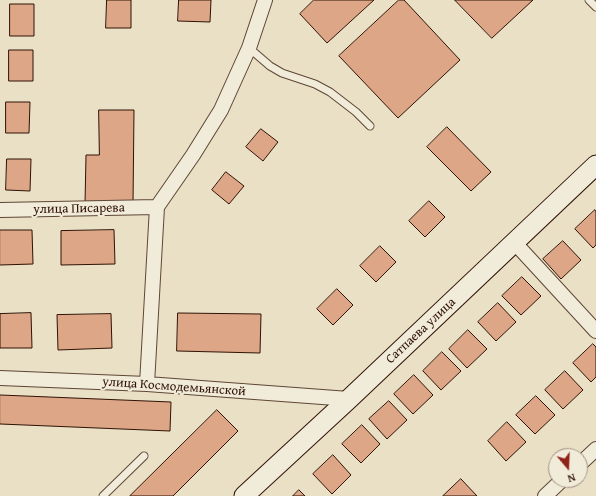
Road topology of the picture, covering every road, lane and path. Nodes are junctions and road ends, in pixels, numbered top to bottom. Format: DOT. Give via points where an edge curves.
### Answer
graph roads {
  1 [pos="266,0"];
  2 [pos="589,0"];
  3 [pos="596,7"];
  4 [pos="249,48"];
  5 [pos="370,126"];
  6 [pos="596,164"];
  7 [pos="158,207"];
  8 [pos="0,210"];
  9 [pos="514,242"];
  10 [pos="596,332"];
  11 [pos="0,378"];
  12 [pos="147,384"];
  13 [pos="349,399"];
  14 [pos="596,449"];
  15 [pos="144,456"];
  16 [pos="588,456"];
  17 [pos="554,488"];
  18 [pos="103,496"];
  19 [pos="244,496"];
  20 [pos="545,496"];
  1 -- 4 [label="street"];
  2 -- 3 [label="lane"];
  4 -- 5 [label="lane" via="282,74 330,92"];
  4 -- 7 [label="street" via="221,110"];
  6 -- 9 [label="street, Сатпаева улица"];
  7 -- 8 [label="street, улица Писарева"];
  7 -- 12 [label="street"];
  9 -- 10 [label="street"];
  9 -- 13 [label="street, Сатпаева улица"];
  11 -- 12 [label="street, улица Космодемьянской"];
  12 -- 13 [label="street, улица Космодемьянской"];
  13 -- 19 [label="street, Сатпаева улица"];
  14 -- 16 [label="street"];
  15 -- 18 [label="lane"];
  17 -- 20 [label="street"];
}
